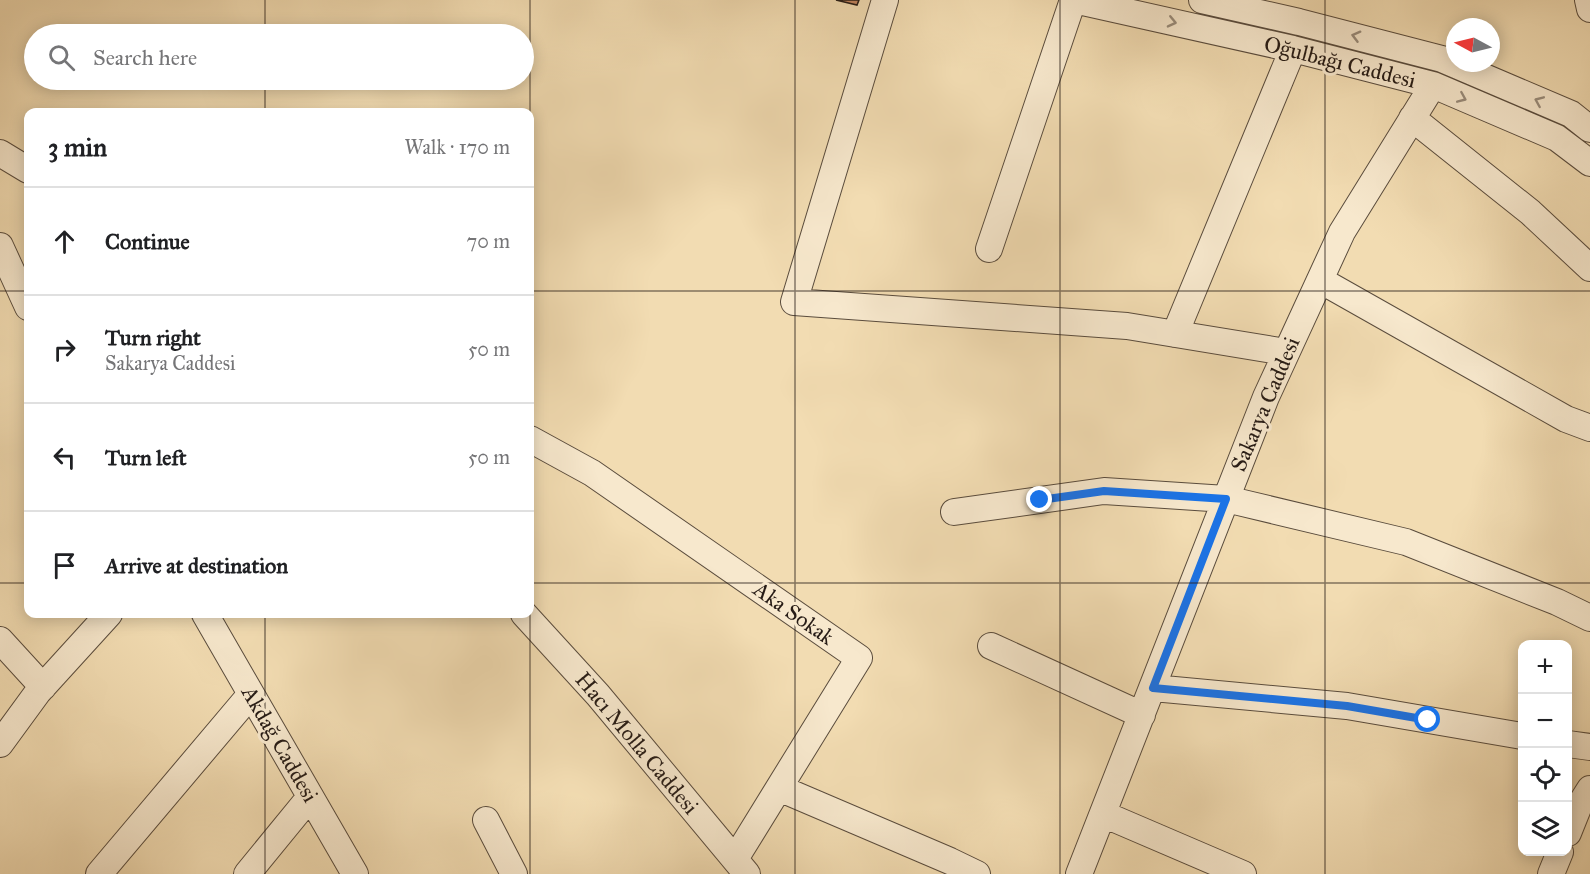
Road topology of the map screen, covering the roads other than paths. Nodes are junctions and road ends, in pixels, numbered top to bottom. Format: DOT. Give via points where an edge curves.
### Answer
graph roads {
  1 [pos="885,0"];
  2 [pos="1074,0"];
  3 [pos="1202,0"];
  4 [pos="1588,0"];
  5 [pos="1263,6"];
  6 [pos="1590,9"];
  7 [pos="1293,49"];
  8 [pos="1433,85"];
  9 [pos="1412,118"];
  10 [pos="1590,129"];
  11 [pos="0,153"];
  12 [pos="1590,163"];
  13 [pos="24,168"];
  14 [pos="0,246"];
  15 [pos="989,249"];
  16 [pos="1590,268"];
  17 [pos="1320,280"];
  18 [pos="8,283"];
  19 [pos="24,302"];
  20 [pos="1175,334"];
  21 [pos="1286,352"];
  22 [pos="1590,428"];
  23 [pos="534,441"];
  24 [pos="1226,499"];
  25 [pos="954,512"];
  26 [pos="105,618"];
  27 [pos="207,618"];
  28 [pos="528,618"];
  29 [pos="1590,618"];
  30 [pos="0,640"];
  31 [pos="991,646"];
  32 [pos="43,687"];
  33 [pos="1153,688"];
  34 [pos="251,694"];
  35 [pos="1142,715"];
  36 [pos="1518,735"];
  37 [pos="0,744"];
  38 [pos="1572,745"];
  39 [pos="1590,747"];
  40 [pos="779,788"];
  41 [pos="1590,789"];
  42 [pos="310,797"];
  43 [pos="1103,814"];
  44 [pos="486,820"];
  45 [pos="1572,823"];
  46 [pos="1558,856"];
  47 [pos="741,867"];
  48 [pos="99,874"];
  49 [pos="247,874"];
  50 [pos="355,874"];
  51 [pos="514,874"];
  52 [pos="977,874"];
  53 [pos="1079,874"];
  54 [pos="1243,874"];
  55 [pos="1551,874"];
  1 -- 20 [label="street" via="794,302 1127,326"];
  2 -- 7 [label="street, Oğulbağı Caddesi, one-way"];
  2 -- 15 [label="street"];
  3 -- 5 [label="street, Oğulbağı Caddesi"];
  4 -- 6 [label="street"];
  10 -- 5 [label="street, Oğulbağı Caddesi, one-way" via="1571,114 1442,58"];
  7 -- 8 [label="street, Oğulbağı Caddesi"];
  7 -- 20 [label="street"];
  8 -- 9 [label="street, Sakarya Caddesi"];
  8 -- 12 [label="street, Oğulbağı Caddesi, one-way" via="1557,138"];
  9 -- 16 [label="street" via="1530,212"];
  9 -- 17 [label="street, Sakarya Caddesi" via="1342,232"];
  11 -- 13 [label="street"];
  14 -- 18 [label="street"];
  17 -- 21 [label="street, Sakarya Caddesi"];
  17 -- 22 [label="street" via="1566,419"];
  18 -- 19 [label="street"];
  20 -- 21 [label="street"];
  21 -- 24 [label="street, Sakarya Caddesi"];
  23 -- 40 [label="street, Aka Sokak" via="592,473 859,658"];
  24 -- 25 [label="street" via="1104,491"];
  24 -- 29 [label="street" via="1406,542"];
  24 -- 33 [label="street, Sakarya Caddesi"];
  26 -- 32 [label="street"];
  27 -- 34 [label="street, Akdağ Caddesi"];
  28 -- 47 [label="street, Hacı Molla Caddesi" via="598,695"];
  30 -- 32 [label="street"];
  31 -- 35 [label="street"];
  32 -- 37 [label="street"];
  33 -- 35 [label="street, Sakarya Caddesi"];
  33 -- 36 [label="street" via="1347,706"];
  34 -- 42 [label="street, Akdağ Caddesi"];
  34 -- 48 [label="street"];
  35 -- 43 [label="street, Sakarya Caddesi"];
  38 -- 39 [label="street"];
  40 -- 47 [label="street, Aka Sokak"];
  40 -- 52 [label="street"];
  41 -- 45 [label="street"];
  42 -- 49 [label="street"];
  42 -- 50 [label="street, Akdağ Caddesi"];
  43 -- 53 [label="street, Sakarya Caddesi"];
  43 -- 54 [label="street"];
  44 -- 51 [label="street"];
  46 -- 55 [label="street"];
}
